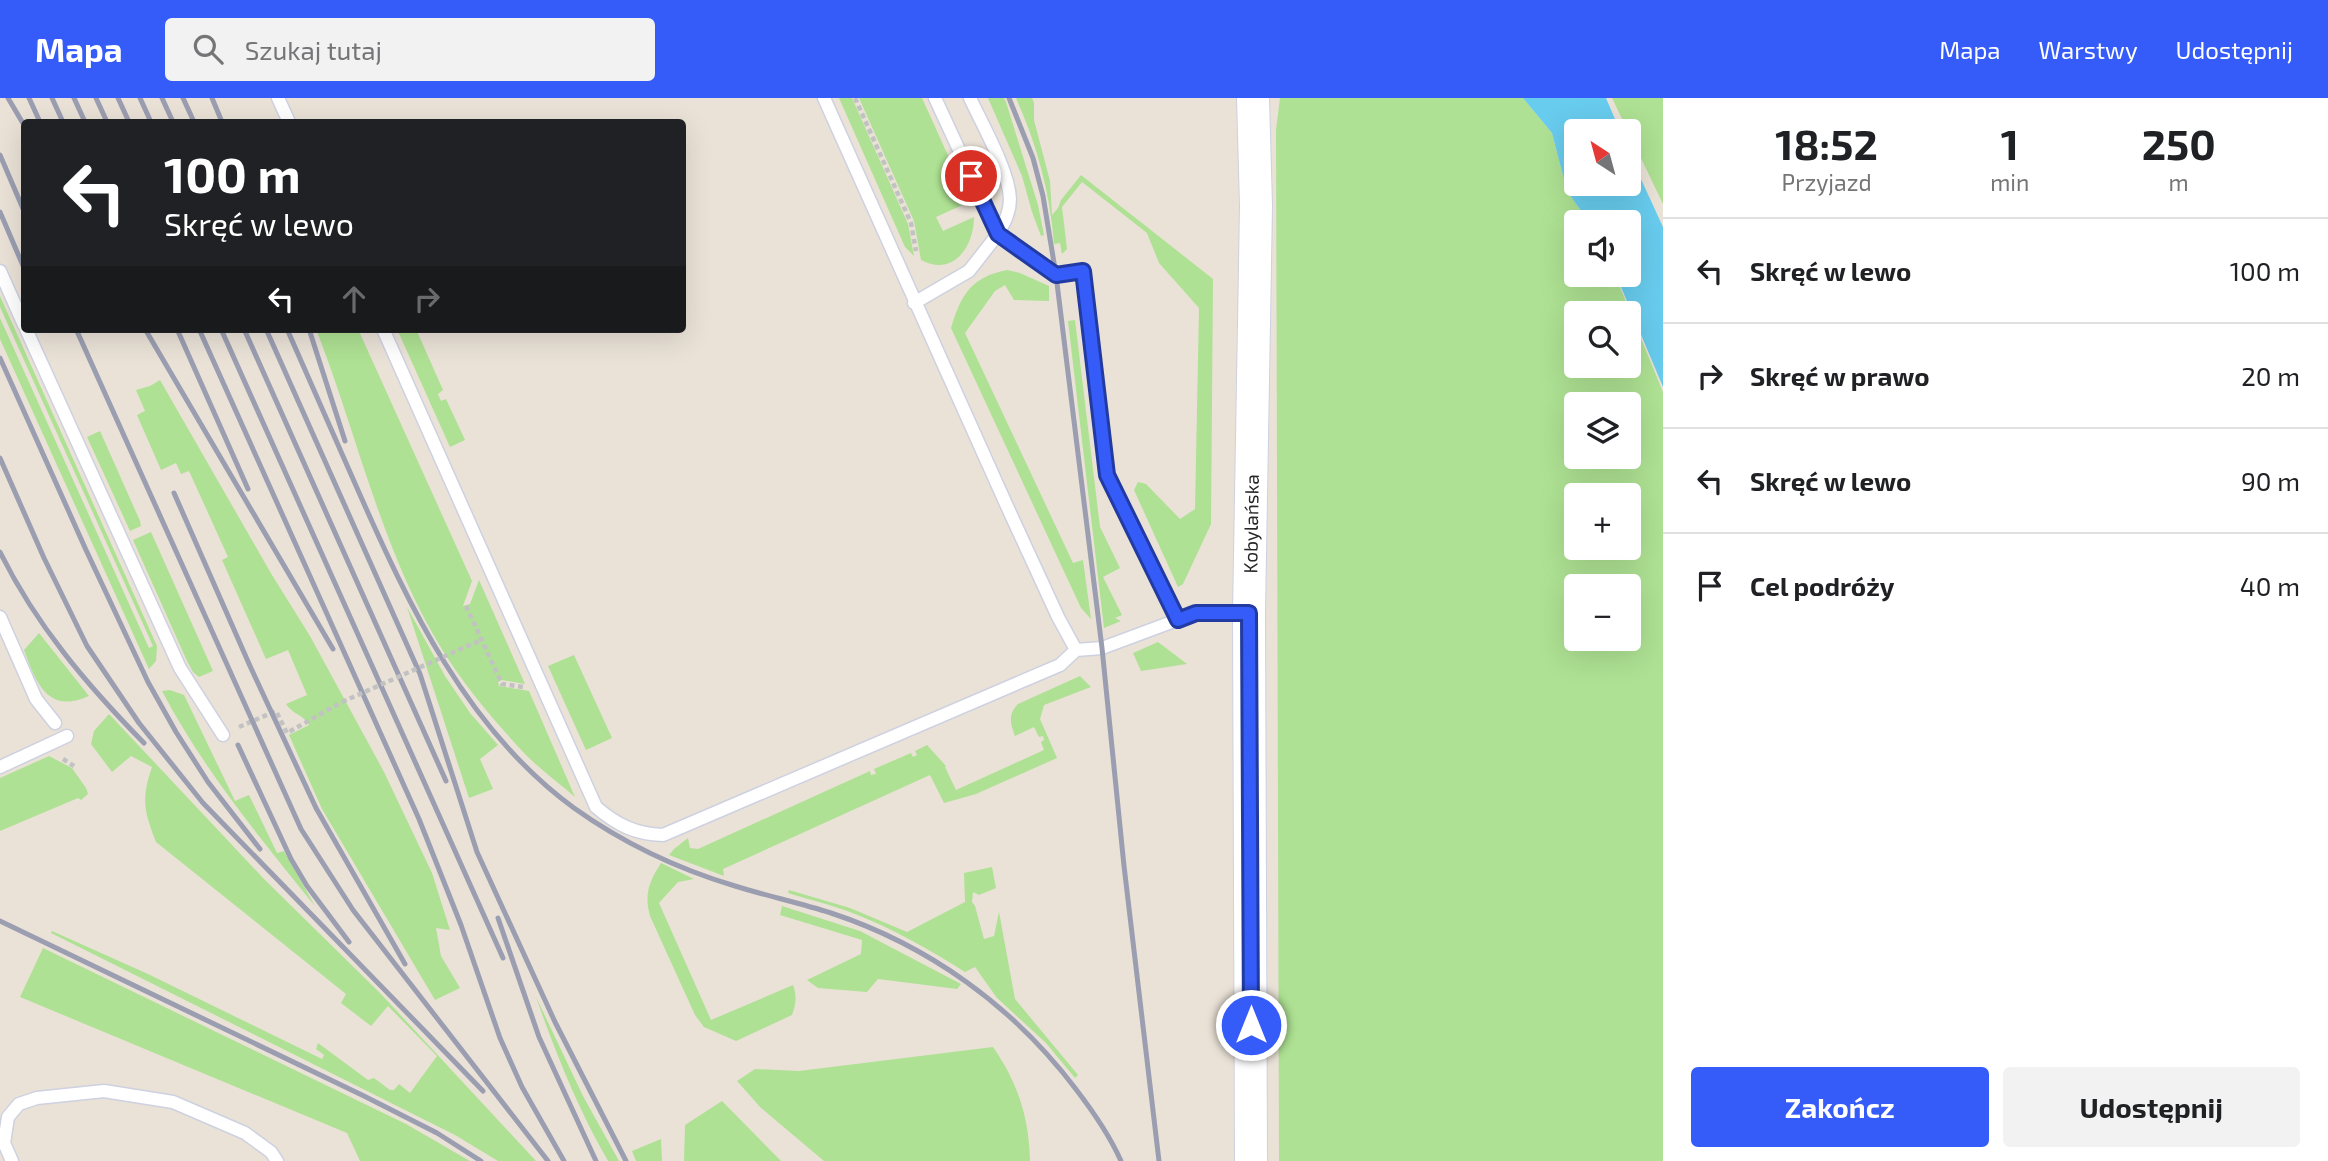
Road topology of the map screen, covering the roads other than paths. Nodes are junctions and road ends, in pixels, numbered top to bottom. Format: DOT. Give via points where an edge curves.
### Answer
graph roads {
  1 [pos="278,98"];
  2 [pos="824,98"];
  3 [pos="936,98"];
  4 [pos="970,98"];
  5 [pos="1253,98"];
  6 [pos="288,119"];
  7 [pos="998,234"];
  8 [pos="0,271"];
  9 [pos="914,303"];
  10 [pos="21,318"];
  11 [pos="28,333"];
  12 [pos="385,333"];
  13 [pos="1249,613"];
  14 [pos="0,617"];
  15 [pos="1178,620"];
  16 [pos="1076,650"];
  17 [pos="55,723"];
  18 [pos="223,735"];
  19 [pos="67,736"];
  20 [pos="0,767"];
  21 [pos="12,1161"];
  22 [pos="277,1161"];
  23 [pos="1251,1161"];
  1 -- 6 [label="lane"];
  2 -- 9 [label="lane"];
  3 -- 7 [label="lane"];
  4 -- 7 [label="lane" via="1007,182 1007,219"];
  5 -- 13 [label="street, Kobylańska" via="1256,205"];
  7 -- 9 [label="lane" via="969,271"];
  7 -- 15 [label="lane" via="1056,275 1083,271 1107,475"];
  8 -- 10 [label="lane"];
  9 -- 16 [label="lane"];
  11 -- 18 [label="lane" via="180,668"];
  12 -- 16 [label="lane" via="596,807 630,830 663,835 1060,665"];
  13 -- 15 [label="lane" via="1196,613"];
  13 -- 23 [label="street, Kobylańska"];
  14 -- 17 [label="lane" via="36,698"];
  15 -- 16 [label="lane" via="1102,648"];
  19 -- 20 [label="lane"];
  21 -- 22 [label="lane" via="4,1143 8,1117 19,1104 104,1091 173,1102 245,1133"];
}
